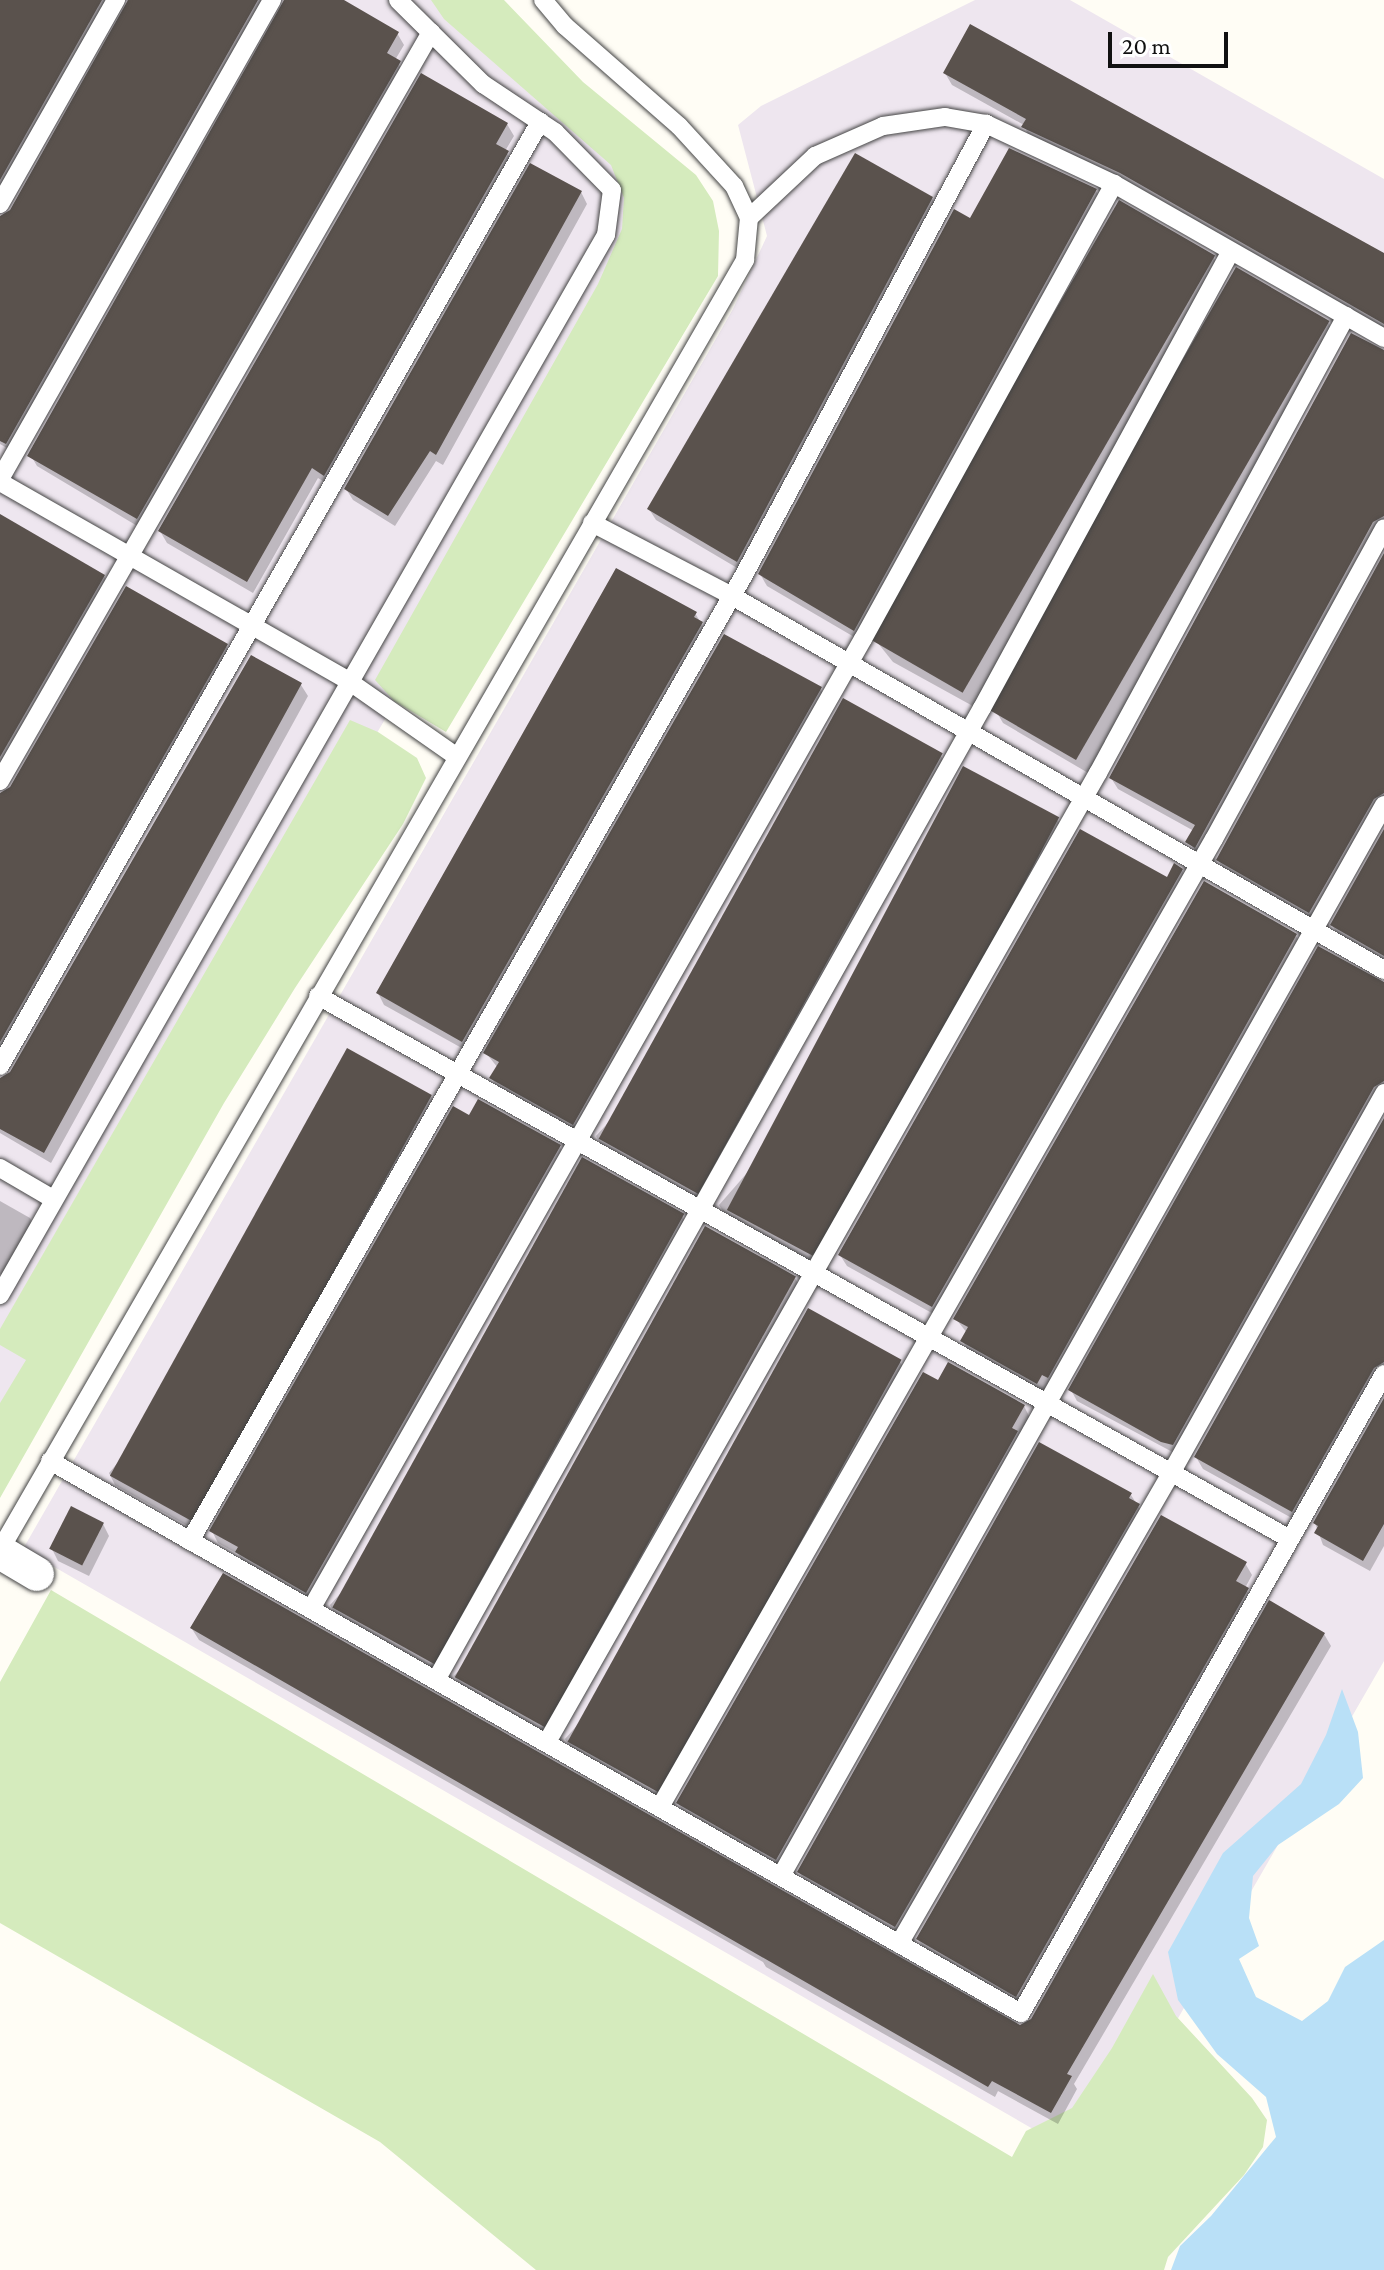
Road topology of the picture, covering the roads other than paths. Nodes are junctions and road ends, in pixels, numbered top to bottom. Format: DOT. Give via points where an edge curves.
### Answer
graph roads {
  1 [pos="116,0"];
  2 [pos="272,0"];
  3 [pos="398,0"];
  4 [pos="543,0"];
  5 [pos="431,32"];
  6 [pos="540,122"];
  7 [pos="986,124"];
  8 [pos="1114,184"];
  9 [pos="0,204"];
  10 [pos="749,218"];
  11 [pos="1231,251"];
  12 [pos="1346,316"];
  13 [pos="1384,338"];
  14 [pos="0,481"];
  15 [pos="592,523"];
  16 [pos="1384,528"];
  17 [pos="129,555"];
  18 [pos="732,596"];
  19 [pos="251,625"];
  20 [pos="850,663"];
  21 [pos="350,682"];
  22 [pos="968,733"];
  23 [pos="457,757"];
  24 [pos="0,781"];
  25 [pos="1083,799"];
  26 [pos="1384,805"];
  27 [pos="1199,866"];
  28 [pos="1313,930"];
  29 [pos="1384,970"];
  30 [pos="318,996"];
  31 [pos="0,1066"];
  32 [pos="456,1075"];
  33 [pos="1384,1093"];
  34 [pos="575,1141"];
  35 [pos="0,1168"];
  36 [pos="53,1199"];
  37 [pos="700,1210"];
  38 [pos="812,1272"];
  39 [pos="0,1295"];
  40 [pos="929,1338"];
  41 [pos="1384,1374"];
  42 [pos="1044,1403"];
  43 [pos="50,1461"];
  44 [pos="1170,1475"];
  45 [pos="1290,1539"];
  46 [pos="190,1541"];
  47 [pos="0,1551"];
  48 [pos="37,1574"];
  49 [pos="311,1609"];
  50 [pos="436,1680"];
  51 [pos="547,1742"];
  52 [pos="660,1807"];
  53 [pos="781,1876"];
  54 [pos="899,1944"];
  1 -- 9 [label="lane"];
  2 -- 14 [label="lane"];
  3 -- 5 [label="lane"];
  4 -- 10 [label="lane" via="714,162 734,186"];
  5 -- 6 [label="lane" via="483,84"];
  5 -- 17 [label="lane"];
  6 -- 19 [label="lane"];
  6 -- 21 [label="lane" via="612,190 606,235"];
  7 -- 8 [label="lane"];
  7 -- 10 [label="lane" via="945,117 883,126 815,156"];
  7 -- 18 [label="lane"];
  8 -- 11 [label="lane"];
  8 -- 20 [label="lane"];
  10 -- 15 [label="lane" via="745,260"];
  11 -- 12 [label="lane"];
  11 -- 22 [label="lane"];
  12 -- 13 [label="lane"];
  12 -- 25 [label="lane"];
  14 -- 17 [label="lane"];
  15 -- 18 [label="lane"];
  15 -- 23 [label="lane"];
  16 -- 27 [label="lane"];
  17 -- 19 [label="lane"];
  17 -- 24 [label="lane"];
  18 -- 20 [label="lane"];
  18 -- 32 [label="lane"];
  19 -- 21 [label="lane"];
  19 -- 31 [label="lane"];
  20 -- 22 [label="lane"];
  20 -- 34 [label="lane"];
  21 -- 23 [label="lane"];
  21 -- 36 [label="lane"];
  22 -- 25 [label="lane"];
  22 -- 37 [label="lane"];
  23 -- 30 [label="lane"];
  25 -- 27 [label="lane"];
  25 -- 38 [label="lane"];
  26 -- 28 [label="lane"];
  27 -- 28 [label="lane"];
  27 -- 40 [label="lane"];
  28 -- 29 [label="lane"];
  28 -- 42 [label="lane"];
  30 -- 32 [label="lane"];
  30 -- 43 [label="lane"];
  32 -- 34 [label="lane"];
  32 -- 46 [label="lane"];
  33 -- 44 [label="lane"];
  34 -- 37 [label="lane"];
  34 -- 49 [label="lane"];
  35 -- 36 [label="lane"];
  36 -- 39 [label="lane"];
  37 -- 38 [label="lane"];
  37 -- 50 [label="lane"];
  38 -- 40 [label="lane"];
  38 -- 51 [label="lane"];
  40 -- 42 [label="lane"];
  40 -- 52 [label="lane"];
  41 -- 45 [label="lane"];
  42 -- 44 [label="lane"];
  42 -- 53 [label="lane"];
  43 -- 46 [label="lane"];
  43 -- 47 [label="lane"];
  44 -- 45 [label="lane"];
  44 -- 54 [label="lane"];
  45 -- 54 [label="lane" via="1021,2013"];
  46 -- 49 [label="lane"];
  47 -- 48 [label="street"];
  49 -- 50 [label="lane"];
  50 -- 51 [label="lane"];
  51 -- 52 [label="lane"];
  52 -- 53 [label="lane"];
  53 -- 54 [label="lane"];
}
